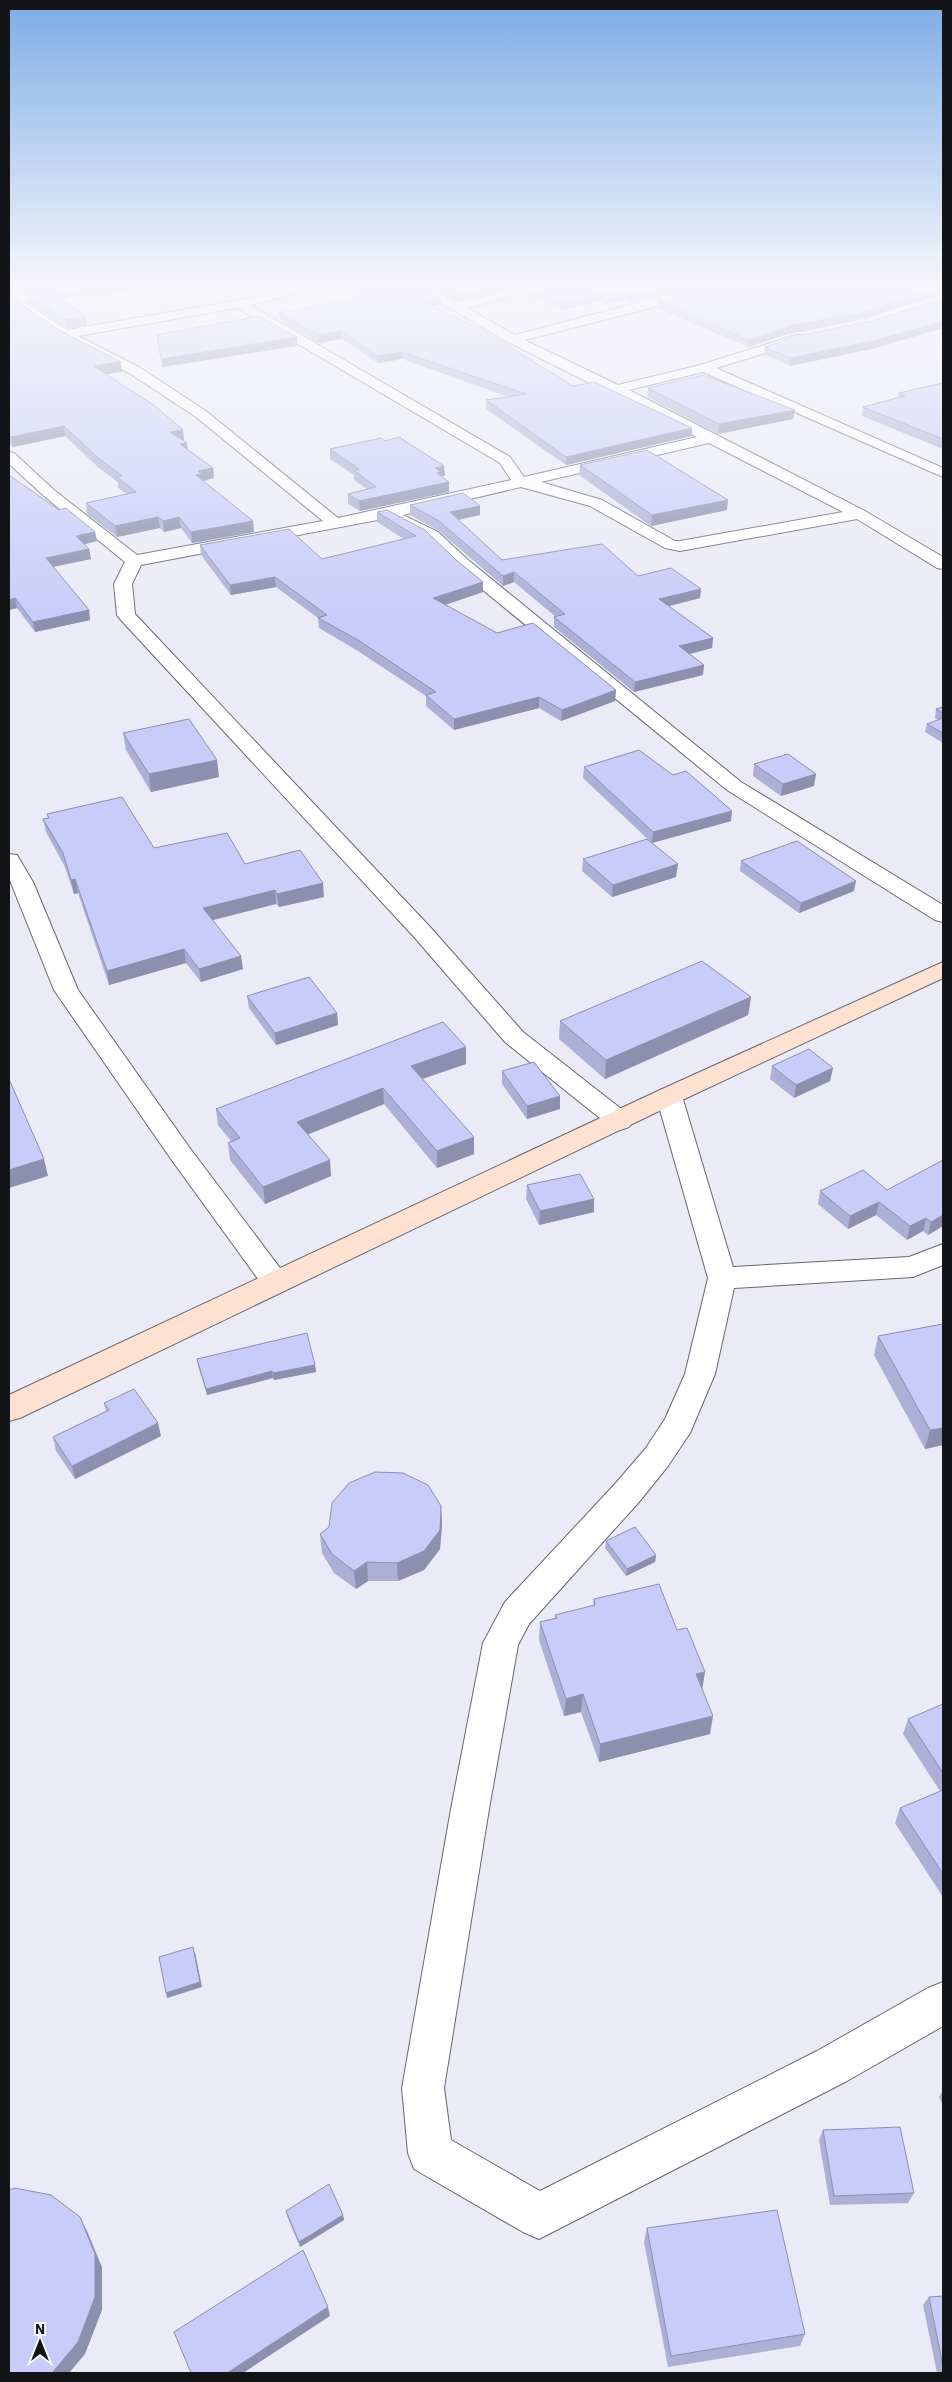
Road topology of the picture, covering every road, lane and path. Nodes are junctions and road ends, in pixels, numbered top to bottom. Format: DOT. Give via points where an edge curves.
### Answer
graph roads {
  1 [pos="171,394"];
  2 [pos="393,394"];
  3 [pos="626,394"];
  4 [pos="764,394"];
  5 [pos="710,438"];
  6 [pos="9,456"];
  7 [pos="943,473"];
  8 [pos="520,482"];
  9 [pos="390,513"];
  10 [pos="859,514"];
  11 [pos="335,523"];
  12 [pos="134,561"];
  13 [pos="943,564"];
  14 [pos="9,860"];
  15 [pos="943,915"];
  16 [pos="943,969"];
  17 [pos="669,1096"];
  18 [pos="620,1120"];
  19 [pos="943,1254"];
  20 [pos="722,1278"];
  21 [pos="276,1283"];
  22 [pos="9,1409"];
  23 [pos="943,2003"];
  1 -- 11 [label="street" via="202,414"];
  2 -- 8 [label="street" via="505,460"];
  3 -- 5 [label="street"];
  4 -- 7 [label="street"];
  5 -- 8 [label="street"];
  5 -- 10 [label="street"];
  6 -- 12 [label="street" via="49,494"];
  8 -- 9 [label="street"];
  8 -- 10 [label="street" via="596,503 671,545 680,546"];
  9 -- 11 [label="street"];
  9 -- 15 [label="street" via="432,535 462,564 734,786"];
  10 -- 13 [label="street"];
  11 -- 12 [label="street"];
  12 -- 18 [label="street" via="123,584 126,615 423,933 514,1037"];
  14 -- 21 [label="street" via="22,882 66,990 180,1154"];
  16 -- 17 [label="street"];
  17 -- 18 [label="street"];
  17 -- 20 [label="street"];
  18 -- 21 [label="street"];
  19 -- 20 [label="street" via="913,1267"];
  20 -- 23 [label="street" via="700,1374 679,1424 657,1457 626,1493 517,1612 501,1643 422,2088 430,2153 539,2216 832,2066"];
  21 -- 22 [label="street"];
}
